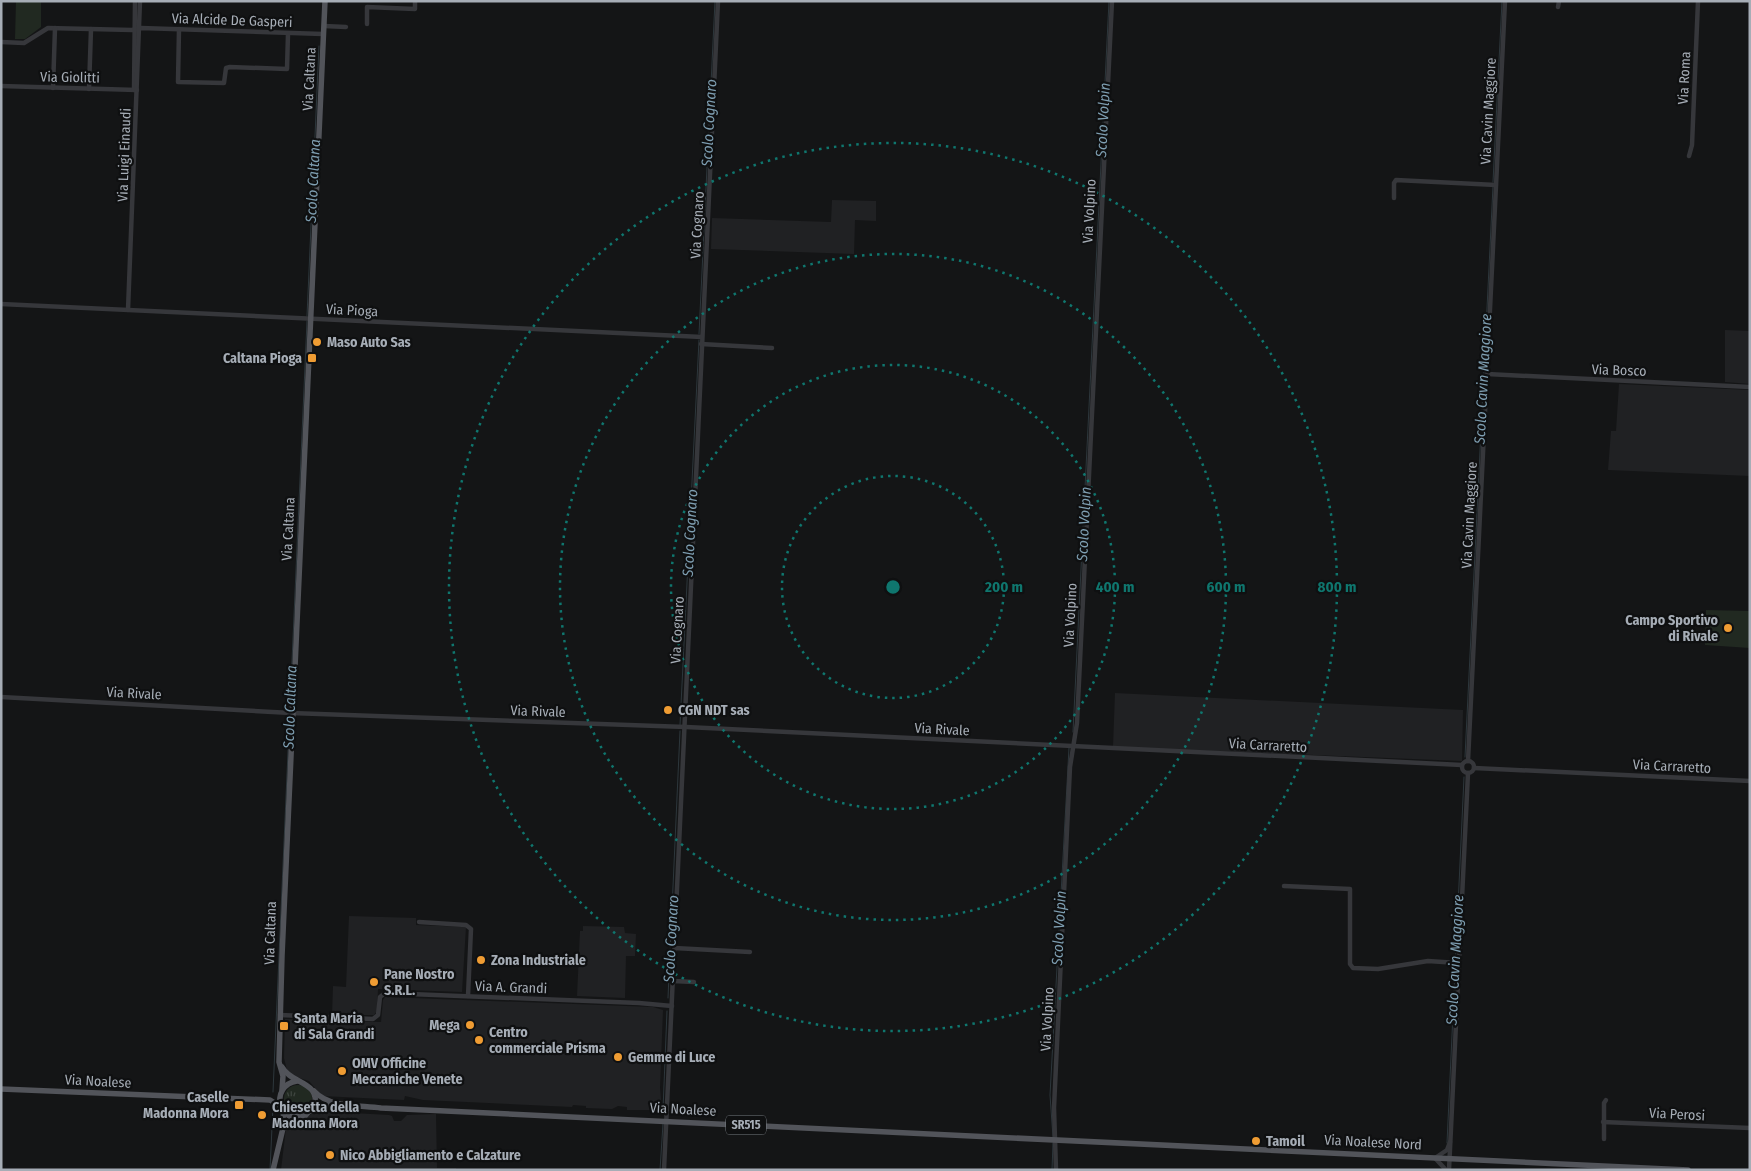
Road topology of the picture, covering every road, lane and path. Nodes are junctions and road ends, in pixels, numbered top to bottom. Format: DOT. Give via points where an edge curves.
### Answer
graph roads {
  1 [pos="135,1"];
  2 [pos="140,1"];
  3 [pos="325,1"];
  4 [pos="415,1"];
  5 [pos="718,1"];
  6 [pos="1112,1"];
  7 [pos="1505,1"];
  8 [pos="1559,1"];
  9 [pos="1698,1"];
  10 [pos="1558,8"];
  11 [pos="366,24"];
  12 [pos="324,26"];
  13 [pos="346,27"];
  14 [pos="55,28"];
  15 [pos="91,29"];
  16 [pos="137,29"];
  17 [pos="179,29"];
  18 [pos="288,34"];
  19 [pos="324,34"];
  20 [pos="1,42"];
  21 [pos="1,86"];
  22 [pos="53,88"];
  23 [pos="89,89"];
  24 [pos="136,90"];
  25 [pos="1689,156"];
  26 [pos="1493,184"];
  27 [pos="1394,198"];
  28 [pos="1,304"];
  29 [pos="128,310"];
  30 [pos="310,319"];
  31 [pos="702,337"];
  32 [pos="702,344"];
  33 [pos="772,348"];
  34 [pos="1487,374"];
  35 [pos="1750,387"];
  36 [pos="1,697"];
  37 [pos="290,712"];
  38 [pos="684,728"];
  39 [pos="1071,747"];
  40 [pos="1468,761"];
  41 [pos="1462,766"];
  42 [pos="1474,768"];
  43 [pos="1468,773"];
  44 [pos="1750,781"];
  45 [pos="1284,886"];
  46 [pos="419,922"];
  47 [pos="674,948"];
  48 [pos="750,952"];
  49 [pos="1456,963"];
  50 [pos="673,981"];
  51 [pos="694,982"];
  52 [pos="468,996"];
  53 [pos="672,1006"];
  54 [pos="280,1015"];
  55 [pos="280,1058"];
  56 [pos="300,1082"];
  57 [pos="1,1089"];
  58 [pos="282,1091"];
  59 [pos="314,1091"];
  60 [pos="254,1100"];
  61 [pos="1606,1100"];
  62 [pos="338,1104"];
  63 [pos="282,1109"];
  64 [pos="311,1112"];
  65 [pos="298,1118"];
  66 [pos="667,1121"];
  67 [pos="1603,1122"];
  68 [pos="1750,1128"];
  69 [pos="282,1135"];
  70 [pos="1604,1139"];
  71 [pos="1056,1140"];
  72 [pos="1451,1141"];
  73 [pos="1447,1150"];
  74 [pos="1435,1158"];
  75 [pos="1449,1158"];
  76 [pos="1634,1168"];
  77 [pos="1446,1169"];
  78 [pos="273,1170"];
  79 [pos="664,1170"];
  80 [pos="1056,1170"];
  81 [pos="1688,1170"];
  1 -- 16 [label="street, Via Luigi Einaudi"];
  2 -- 16 [label="street, Via Luigi Einaudi"];
  3 -- 12 [label="main road, Via Caltana"];
  4 -- 11 [label="street" via="415,9 368,7"];
  5 -- 31 [label="street, Via Cognaro"];
  6 -- 39 [label="street, Via Volpino" via="1077,723"];
  7 -- 26 [label="street, Via Cavin Maggiore"];
  8 -- 10 [label="street"];
  9 -- 25 [label="street, Via Roma"];
  12 -- 13 [label="street"];
  12 -- 19 [label="main road, Via Caltana"];
  14 -- 15 [label="street, Via Alcide De Gasperi"];
  14 -- 20 [label="street" via="45,28 24,43"];
  14 -- 22 [label="street"];
  15 -- 16 [label="street, Via Alcide De Gasperi"];
  15 -- 23 [label="street"];
  16 -- 17 [label="street, Via Alcide De Gasperi"];
  16 -- 24 [label="street, Via Luigi Einaudi"];
  17 -- 18 [label="street, Via Alcide De Gasperi"];
  17 -- 18 [label="street" via="178,82 224,83 226,68 230,67 287,69"];
  18 -- 19 [label="street, Via Alcide De Gasperi"];
  19 -- 30 [label="main road, Via Caltana"];
  21 -- 22 [label="street, Via Giolitti"];
  22 -- 23 [label="street, Via Giolitti"];
  23 -- 24 [label="street, Via Giolitti"];
  24 -- 29 [label="street, Via Luigi Einaudi"];
  26 -- 27 [label="street" via="1396,180"];
  26 -- 34 [label="street, Via Cavin Maggiore"];
  28 -- 29 [label="street, Via Pioga"];
  29 -- 30 [label="street, Via Pioga"];
  30 -- 31 [label="street, Via Pioga"];
  30 -- 37 [label="main road, Via Caltana"];
  31 -- 32 [label="street, Via Cognaro"];
  32 -- 33 [label="street"];
  32 -- 38 [label="street, Via Cognaro"];
  34 -- 35 [label="street, Via Bosco"];
  34 -- 40 [label="street, Via Cavin Maggiore"];
  36 -- 37 [label="street, Via Rivale"];
  37 -- 38 [label="street, Via Rivale"];
  37 -- 54 [label="main road, Via Caltana"];
  38 -- 39 [label="street, Via Rivale"];
  38 -- 47 [label="street, Via Cognaro"];
  39 -- 41 [label="street, Via Carraretto"];
  39 -- 71 [label="street, Via Volpino" via="1054,1099"];
  40 -- 41 [label="street"];
  40 -- 42 [label="street"];
  41 -- 43 [label="street"];
  42 -- 43 [label="street"];
  42 -- 44 [label="street, Via Carraretto"];
  43 -- 49 [label="street"];
  45 -- 49 [label="street" via="1350,889 1352,968 1378,969 1428,961"];
  46 -- 52 [label="street" via="471,928"];
  47 -- 48 [label="street"];
  47 -- 50 [label="street, Via Cognaro"];
  49 -- 72 [label="street"];
  50 -- 51 [label="street"];
  50 -- 53 [label="street, Via Cognaro"];
  52 -- 53 [label="street, Via A. Grandi"];
  52 -- 54 [label="street, Via A. Grandi" via="385,993 380,997 378,1015 373,1019"];
  53 -- 66 [label="street, Via Cognaro"];
  54 -- 55 [label="main road, Via Caltana"];
  55 -- 56 [label="main road" via="288,1076"];
  55 -- 58 [label="main road, Via Caltana"];
  56 -- 58 [label="main road, Via Noalese" via="291,1083"];
  56 -- 59 [label="main road, Via Noalese / SR515"];
  57 -- 60 [label="main road, Via Noalese"];
  58 -- 60 [label="main road, Via Noalese"];
  58 -- 63 [label="main road"];
  59 -- 62 [label="main road, Via Noalese / SR515"];
  59 -- 64 [label="main road" via="316,1102"];
  60 -- 63 [label="main road, Via Noalese" via="270,1100"];
  61 -- 67 [label="street"];
  62 -- 64 [label="main road, Via Noalese / SR515" via="325,1105"];
  62 -- 66 [label="main road, Via Noalese / SR515"];
  63 -- 65 [label="main road, Via Noalese"];
  63 -- 69 [label="main road"];
  64 -- 65 [label="main road, Via Noalese / SR515"];
  65 -- 69 [label="main road" via="288,1123"];
  66 -- 71 [label="main road, Via Noalese / SR515"];
  66 -- 79 [label="street, Via Cognaro"];
  67 -- 68 [label="street, Via Perosi"];
  67 -- 70 [label="street"];
  69 -- 78 [label="main road"];
  71 -- 74 [label="main road, Via Noalese Nord"];
  71 -- 80 [label="street, Via Volpino"];
  72 -- 73 [label="street"];
  72 -- 75 [label="street"];
  73 -- 74 [label="street"];
  73 -- 75 [label="street"];
  74 -- 75 [label="main road, Via Noalese Nord"];
  74 -- 77 [label="street"];
  75 -- 76 [label="main road, Via Noalese Nord"];
  75 -- 77 [label="street"];
  76 -- 81 [label="main road, Via Noalese Nord"];
}
